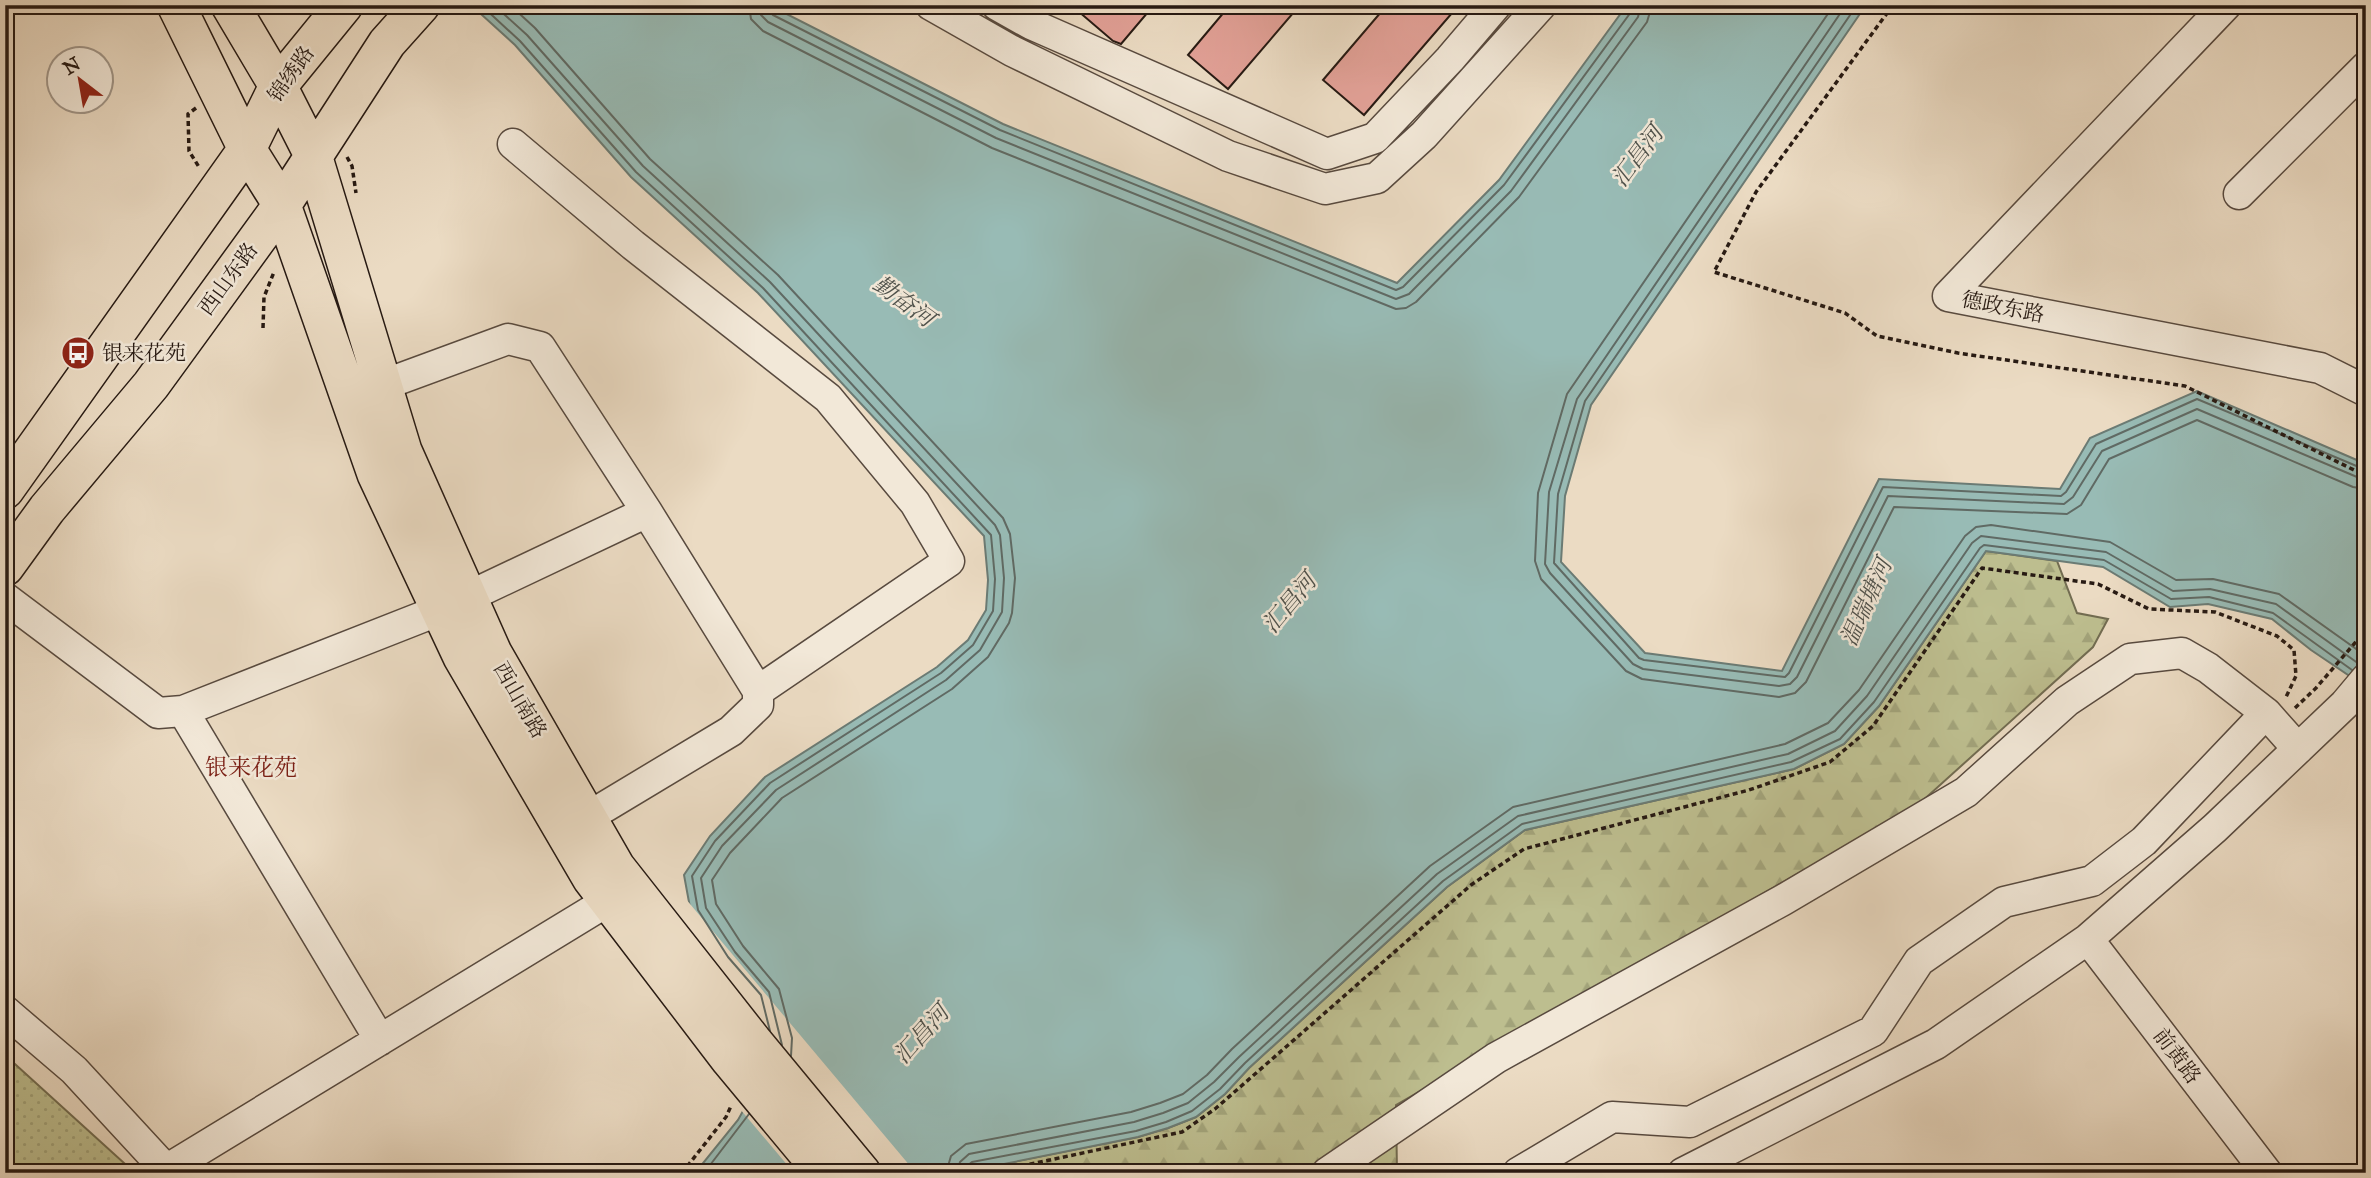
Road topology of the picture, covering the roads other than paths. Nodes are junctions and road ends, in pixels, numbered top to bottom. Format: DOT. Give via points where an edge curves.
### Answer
graph roads {
  1 [pos="176,5"];
  2 [pos="230,5"];
  3 [pos="344,5"];
  4 [pos="421,5"];
  5 [pos="931,5"];
  6 [pos="997,5"];
  7 [pos="1496,5"];
  8 [pos="1541,5"];
  9 [pos="2226,5"];
  10 [pos="1035,15"];
  11 [pos="1012,51"];
  12 [pos="2366,67"];
  13 [pos="278,86"];
  14 [pos="513,144"];
  15 [pos="247,149"];
  16 [pos="313,155"];
  17 [pos="2239,194"];
  18 [pos="282,205"];
  19 [pos="383,385"];
  20 [pos="2366,391"];
  21 [pos="5,491"];
  22 [pos="647,512"];
  23 [pos="5,567"];
  24 [pos="5,598"];
  25 [pos="454,603"];
  26 [pos="2366,679"];
  27 [pos="758,691"];
  28 [pos="183,711"];
  29 [pos="2266,713"];
  30 [pos="2298,749"];
  31 [pos="588,817"];
  32 [pos="620,894"];
  33 [pos="2088,939"];
  34 [pos="5,1011"];
  35 [pos="380,1040"];
  36 [pos="742,1050"];
  37 [pos="168,1172"];
  38 [pos="824,1173"];
  39 [pos="862,1173"];
  40 [pos="1327,1173"];
  41 [pos="1518,1173"];
  42 [pos="1684,1173"];
  43 [pos="2267,1173"];
  1 -- 15 [label="main road"];
  2 -- 13 [label="main road"];
  3 -- 13 [label="main road, 锦绣路"];
  4 -- 16 [label="main road" via="387,43"];
  5 -- 11 [label="street"];
  6 -- 10 [label="street"];
  7 -- 10 [label="street" via="1375,138 1327,154"];
  8 -- 11 [label="street" via="1424,135 1377,178 1325,189 1228,156"];
  9 -- 20 [label="street, 德政东路" via="1948,296 2320,368"];
  10 -- 11 [label="street"];
  12 -- 17 [label="street"];
  13 -- 15 [label="main road, 锦绣路"];
  13 -- 16 [label="main road"];
  14 -- 27 [label="street" via="828,398 915,503 949,561"];
  15 -- 18 [label="main road, 西山南路"];
  15 -- 21 [label="main road"];
  16 -- 18 [label="main road, 西山东路"];
  16 -- 19 [label="main road, 西山南路"];
  18 -- 23 [label="main road, 西山东路" via="151,385 47,509"];
  18 -- 25 [label="main road, 西山南路" via="376,474"];
  19 -- 22 [label="street" via="509,339 540,347"];
  19 -- 25 [label="main road, 西山南路"];
  22 -- 25 [label="street"];
  22 -- 27 [label="street"];
  24 -- 28 [label="street" via="158,713"];
  25 -- 28 [label="street"];
  25 -- 31 [label="main road, 西山南路" via="494,653"];
  25 -- 32 [label="main road, 西山南路" via="475,680 591,878"];
  26 -- 30 [label="street"];
  27 -- 31 [label="street" via="758,705 731,731"];
  28 -- 35 [label="street"];
  29 -- 30 [label="street"];
  29 -- 40 [label="street" via="2182,653 2130,659 2067,701 1966,792 1783,900 1496,1058"];
  29 -- 41 [label="street" via="2144,841 2092,881 2004,902 1919,961 1873,1031 1690,1122 1612,1117"];
  30 -- 33 [label="street"];
  31 -- 32 [label="main road, 西山南路" via="616,867"];
  32 -- 35 [label="street"];
  32 -- 36 [label="main road, 西山南路"];
  33 -- 42 [label="street" via="1936,1044"];
  33 -- 43 [label="street, 前黄路"];
  34 -- 37 [label="street" via="75,1070"];
  35 -- 37 [label="street"];
  36 -- 38 [label="main road, 西山南路"];
  36 -- 39 [label="main road, 西山南路"];
}
